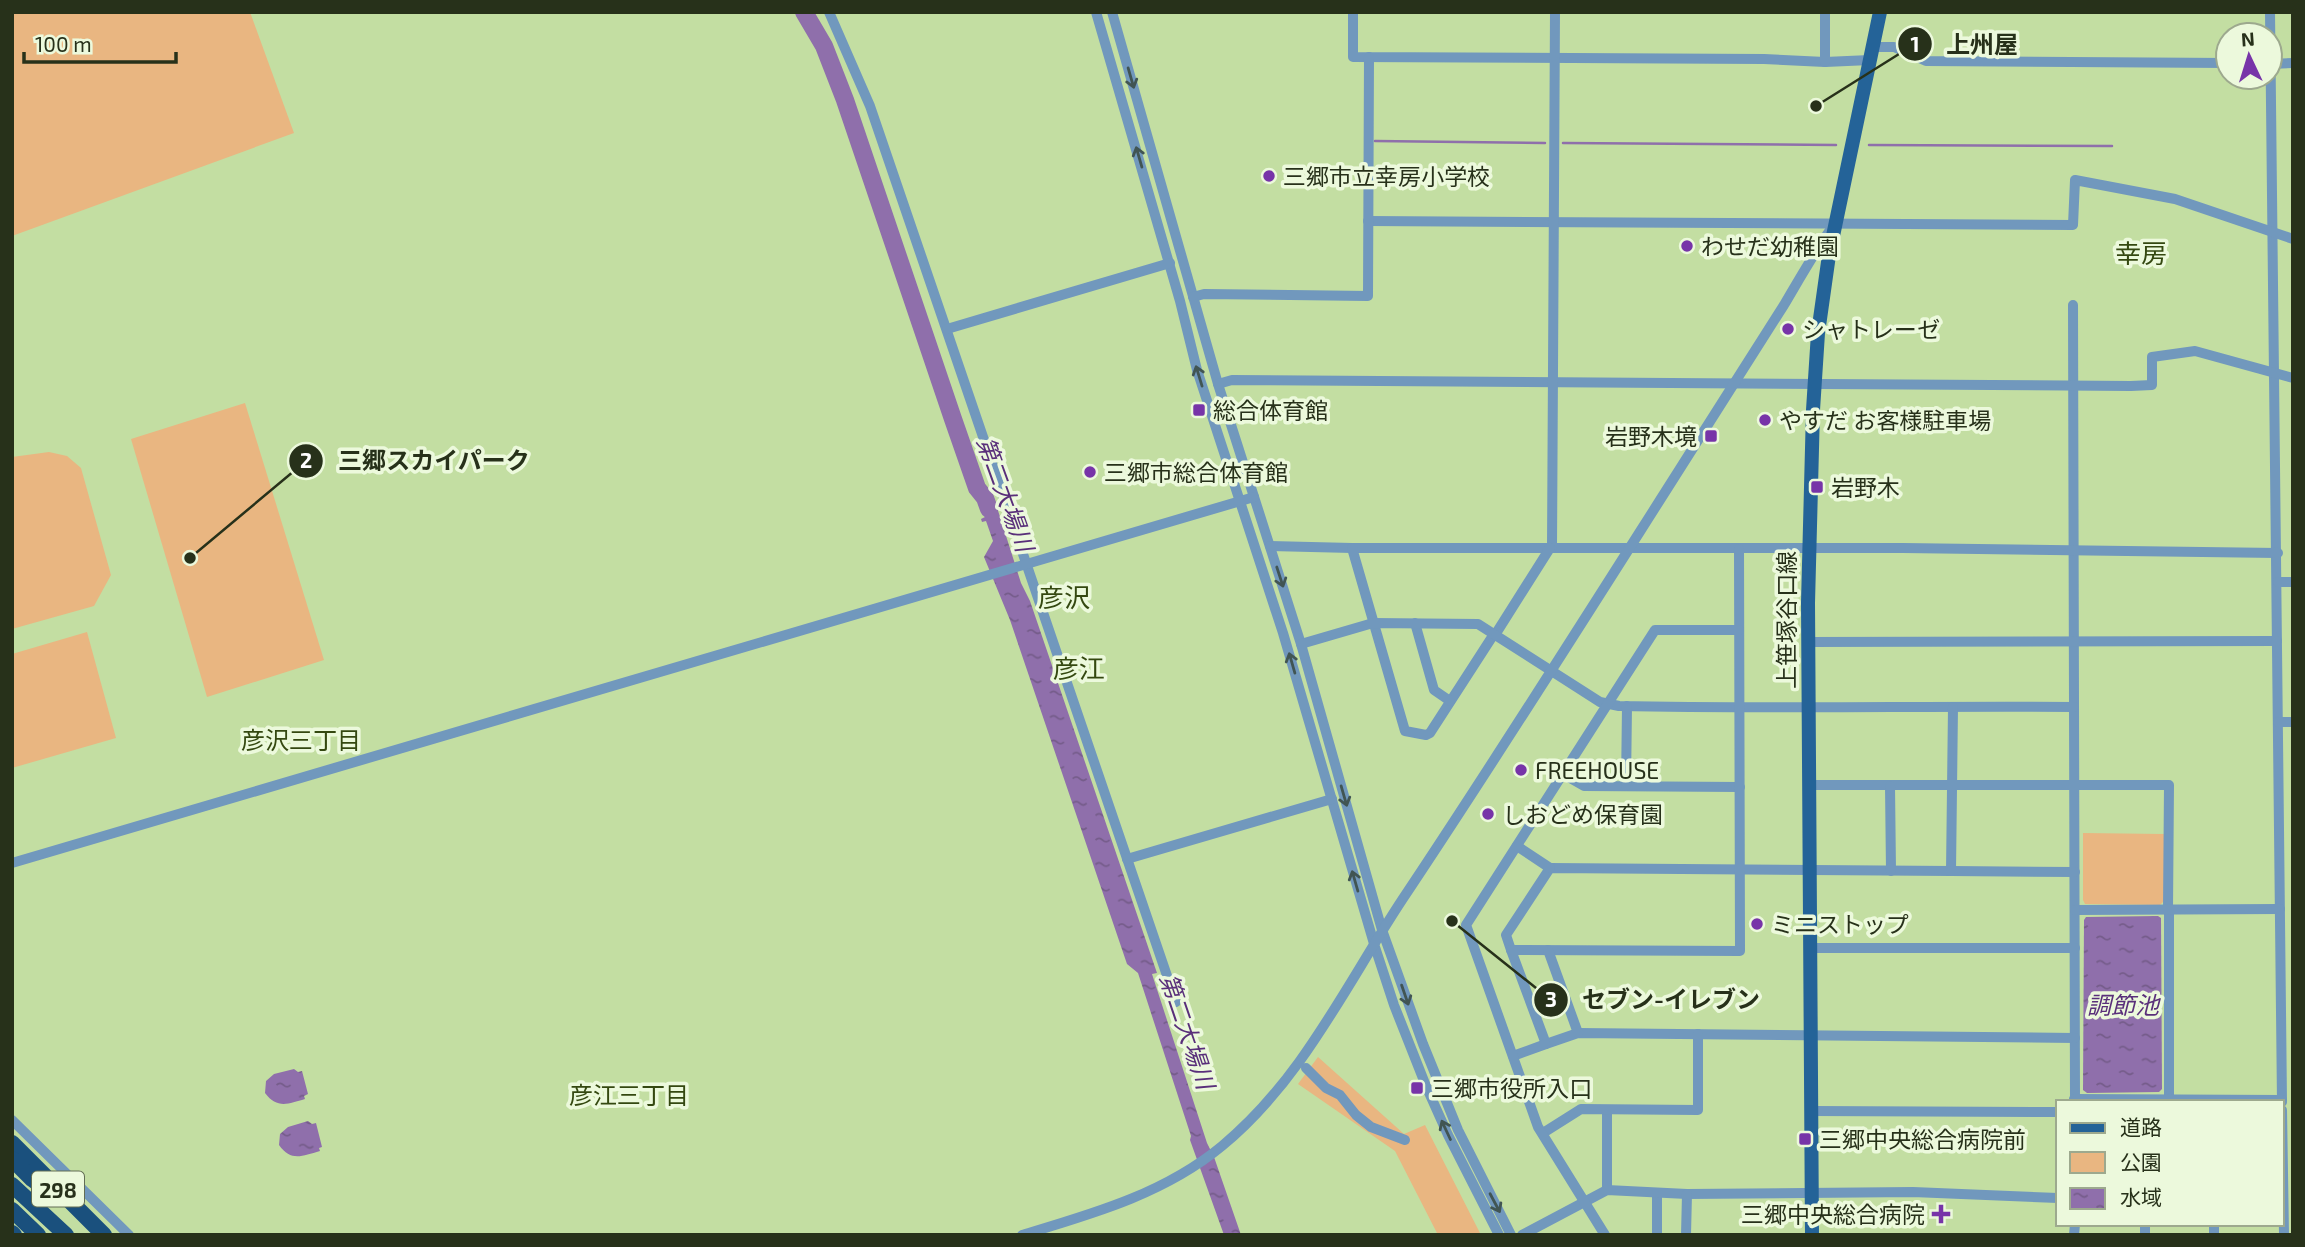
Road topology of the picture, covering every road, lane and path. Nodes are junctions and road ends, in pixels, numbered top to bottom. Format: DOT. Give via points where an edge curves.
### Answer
graph roads {
  1 [pos="829,12"];
  2 [pos="1096,12"];
  3 [pos="1112,12"];
  4 [pos="1353,12"];
  5 [pos="1555,12"];
  6 [pos="1825,12"];
  7 [pos="1880,12"];
  8 [pos="1872,54"];
  9 [pos="1369,57"];
  10 [pos="1554,58"];
  11 [pos="1825,62"];
  12 [pos="2214,63"];
  13 [pos="2270,91"];
  14 [pos="1368,221"];
  15 [pos="1553,222"];
  16 [pos="1835,223"];
  17 [pos="2273,231"];
  18 [pos="2293,239"];
  19 [pos="1170,263"];
  20 [pos="1194,297"];
  21 [pos="2073,305"];
  22 [pos="947,329"];
  23 [pos="2275,374"];
  24 [pos="2293,379"];
  25 [pos="1218,384"];
  26 [pos="1553,384"];
  27 [pos="1734,384"];
  28 [pos="1814,385"];
  29 [pos="2073,386"];
  30 [pos="1255,497"];
  31 [pos="1239,502"];
  32 [pos="1270,545"];
  33 [pos="1352,548"];
  34 [pos="1551,548"];
  35 [pos="1629,549"];
  36 [pos="1739,549"];
  37 [pos="1809,549"];
  38 [pos="2073,551"];
  39 [pos="2278,554"];
  40 [pos="1022,566"];
  41 [pos="2278,582"];
  42 [pos="2293,582"];
  43 [pos="1373,623"];
  44 [pos="1415,623"];
  45 [pos="1739,630"];
  46 [pos="1494,635"];
  47 [pos="2277,641"];
  48 [pos="1808,642"];
  49 [pos="2074,642"];
  50 [pos="1301,644"];
  51 [pos="1551,670"];
  52 [pos="1450,701"];
  53 [pos="1607,705"];
  54 [pos="1627,706"];
  55 [pos="1809,707"];
  56 [pos="1953,707"];
  57 [pos="2074,707"];
  58 [pos="1740,708"];
  59 [pos="2278,722"];
  60 [pos="2293,722"];
  61 [pos="1563,775"];
  62 [pos="1808,785"];
  63 [pos="1626,786"];
  64 [pos="1890,786"];
  65 [pos="1952,786"];
  66 [pos="2074,786"];
  67 [pos="1740,787"];
  68 [pos="1332,799"];
  69 [pos="1517,846"];
  70 [pos="1127,859"];
  71 [pos="12,863"];
  72 [pos="1549,868"];
  73 [pos="1740,869"];
  74 [pos="1808,870"];
  75 [pos="1891,871"];
  76 [pos="2281,871"];
  77 [pos="2293,871"];
  78 [pos="1951,872"];
  79 [pos="2075,872"];
  80 [pos="2075,909"];
  81 [pos="2168,909"];
  82 [pos="2280,909"];
  83 [pos="1382,930"];
  84 [pos="1375,947"];
  85 [pos="1811,948"];
  86 [pos="2075,948"];
  87 [pos="1511,950"];
  88 [pos="1548,950"];
  89 [pos="1176,1002"];
  90 [pos="2287,1023"];
  91 [pos="1577,1033"];
  92 [pos="1698,1034"];
  93 [pos="1811,1034"];
  94 [pos="2075,1038"];
  95 [pos="1546,1044"];
  96 [pos="1513,1056"];
  97 [pos="1306,1068"];
  98 [pos="2169,1099"];
  99 [pos="2075,1100"];
  100 [pos="2144,1100"];
  101 [pos="2192,1100"];
  102 [pos="2282,1100"];
  103 [pos="1607,1110"];
  104 [pos="1812,1111"];
  105 [pos="2056,1112"];
  106 [pos="12,1120"];
  107 [pos="1543,1133"];
  108 [pos="1405,1140"];
  109 [pos="12,1143"];
  110 [pos="12,1159"];
  111 [pos="2284,1174"];
  112 [pos="12,1185"];
  113 [pos="1607,1189"];
  114 [pos="1812,1191"];
  115 [pos="1657,1193"];
  116 [pos="1687,1194"];
  117 [pos="2286,1197"];
  118 [pos="2056,1198"];
  119 [pos="1584,1201"];
  120 [pos="12,1210"];
  121 [pos="89,1220"];
  122 [pos="38,1235"];
  123 [pos="66,1235"];
  124 [pos="104,1235"];
  125 [pos="129,1235"];
  126 [pos="1022,1235"];
  127 [pos="1499,1235"];
  128 [pos="1511,1235"];
  129 [pos="1522,1235"];
  130 [pos="1605,1235"];
  131 [pos="1657,1235"];
  132 [pos="1686,1235"];
  133 [pos="1812,1235"];
  134 [pos="2284,1235"];
  1 -- 22 [label="street" via="870,106"];
  19 -- 2 [label="street, one-way"];
  3 -- 20 [label="street, one-way"];
  4 -- 9 [label="street" via="1353,57"];
  5 -- 10 [label="street"];
  6 -- 11 [label="street"];
  7 -- 8 [label="main road, 上笹塚谷口線"];
  8 -- 11 [label="street"];
  8 -- 12 [label="street" via="1894,47 1926,61"];
  8 -- 16 [label="main road, 上笹塚谷口線"];
  9 -- 10 [label="street"];
  9 -- 14 [label="street"];
  10 -- 11 [label="street"];
  10 -- 15 [label="street"];
  13 -- 17 [label="street"];
  14 -- 15 [label="street"];
  14 -- 20 [label="street" via="1368,296"];
  15 -- 16 [label="street"];
  15 -- 26 [label="street"];
  16 -- 17 [label="street" via="2073,225 2075,180 2156,194"];
  16 -- 27 [label="street"];
  16 -- 28 [label="main road, 上笹塚谷口線"];
  17 -- 18 [label="street"];
  17 -- 23 [label="street"];
  19 -- 22 [label="street"];
  31 -- 19 [label="street, one-way" via="1197,370"];
  20 -- 25 [label="street"];
  21 -- 29 [label="street"];
  22 -- 40 [label="street"];
  23 -- 24 [label="street"];
  23 -- 29 [label="street" via="2184,352 2152,357 2152,385"];
  23 -- 39 [label="street"];
  25 -- 26 [label="street" via="1233,380"];
  25 -- 30 [label="street"];
  26 -- 27 [label="street"];
  26 -- 34 [label="street"];
  27 -- 28 [label="street"];
  27 -- 35 [label="street"];
  28 -- 29 [label="street"];
  28 -- 37 [label="main road, 上笹塚谷口線"];
  29 -- 38 [label="street"];
  30 -- 31 [label="street"];
  30 -- 32 [label="street"];
  31 -- 40 [label="street"];
  68 -- 31 [label="street, one-way"];
  32 -- 33 [label="street"];
  32 -- 50 [label="street, one-way"];
  33 -- 34 [label="street"];
  33 -- 43 [label="street"];
  34 -- 35 [label="street"];
  34 -- 46 [label="street"];
  35 -- 36 [label="street"];
  35 -- 51 [label="street"];
  36 -- 37 [label="street"];
  36 -- 45 [label="street"];
  37 -- 38 [label="street"];
  37 -- 48 [label="main road, 上笹塚谷口線"];
  38 -- 39 [label="street"];
  38 -- 49 [label="street"];
  39 -- 41 [label="street"];
  40 -- 70 [label="street"];
  40 -- 71 [label="street"];
  41 -- 42 [label="street"];
  41 -- 47 [label="street"];
  43 -- 44 [label="street"];
  43 -- 50 [label="street"];
  43 -- 52 [label="street" via="1405,731 1430,733"];
  44 -- 46 [label="street" via="1478,624"];
  44 -- 52 [label="street" via="1434,690"];
  45 -- 53 [label="street" via="1655,630"];
  45 -- 58 [label="street"];
  46 -- 51 [label="street"];
  46 -- 52 [label="street"];
  47 -- 49 [label="street"];
  47 -- 59 [label="street"];
  48 -- 49 [label="street"];
  48 -- 55 [label="main road, 上笹塚谷口線"];
  49 -- 57 [label="street"];
  50 -- 83 [label="street, one-way"];
  51 -- 53 [label="street"];
  51 -- 83 [label="street"];
  53 -- 54 [label="street"];
  53 -- 61 [label="street"];
  54 -- 58 [label="street"];
  54 -- 63 [label="street"];
  55 -- 56 [label="street"];
  55 -- 58 [label="street"];
  55 -- 62 [label="main road, 上笹塚谷口線"];
  56 -- 57 [label="street"];
  56 -- 65 [label="street"];
  57 -- 66 [label="street"];
  58 -- 67 [label="street"];
  59 -- 60 [label="street"];
  59 -- 76 [label="street"];
  61 -- 63 [label="street" via="1584,786"];
  61 -- 69 [label="street"];
  62 -- 64 [label="street"];
  62 -- 74 [label="main road, 上笹塚谷口線"];
  63 -- 67 [label="street"];
  64 -- 65 [label="street"];
  64 -- 75 [label="street"];
  65 -- 66 [label="street"];
  65 -- 78 [label="street"];
  66 -- 79 [label="street"];
  66 -- 81 [label="street" via="2169,785"];
  67 -- 73 [label="street"];
  68 -- 70 [label="street"];
  84 -- 68 [label="street, one-way"];
  69 -- 72 [label="street"];
  69 -- 96 [label="street" via="1466,927"];
  70 -- 89 [label="street"];
  72 -- 73 [label="street"];
  72 -- 87 [label="street" via="1506,935"];
  73 -- 74 [label="street"];
  73 -- 88 [label="street" via="1740,951"];
  74 -- 75 [label="street"];
  74 -- 85 [label="main road, 上笹塚谷口線"];
  75 -- 78 [label="street"];
  76 -- 77 [label="street"];
  76 -- 82 [label="street"];
  78 -- 79 [label="street"];
  79 -- 80 [label="street"];
  80 -- 81 [label="street"];
  80 -- 86 [label="street"];
  81 -- 82 [label="street"];
  81 -- 98 [label="street"];
  82 -- 90 [label="street"];
  83 -- 84 [label="street"];
  83 -- 128 [label="street, one-way" via="1458,1130"];
  84 -- 126 [label="street" via="1287,1080 1224,1145 1181,1175 1128,1201"];
  127 -- 84 [label="street, one-way" via="1421,1074"];
  85 -- 86 [label="street"];
  85 -- 93 [label="main road, 上笹塚谷口線"];
  86 -- 94 [label="street"];
  87 -- 88 [label="street"];
  87 -- 95 [label="street"];
  88 -- 91 [label="street"];
  90 -- 102 [label="street"];
  91 -- 92 [label="street"];
  91 -- 95 [label="street"];
  92 -- 93 [label="street"];
  92 -- 103 [label="street" via="1698,1110"];
  93 -- 94 [label="street"];
  93 -- 104 [label="main road, 上笹塚谷口線"];
  94 -- 99 [label="street"];
  95 -- 96 [label="street"];
  96 -- 107 [label="street"];
  97 -- 108 [label="street" via="1371,1127"];
  98 -- 100 [label="street"];
  98 -- 101 [label="street"];
  99 -- 100 [label="street"];
  103 -- 107 [label="street" via="1581,1109"];
  103 -- 113 [label="street"];
  104 -- 105 [label="street"];
  104 -- 114 [label="main road, 上笹塚谷口線"];
  106 -- 125 [label="street"];
  107 -- 119 [label="street"];
  109 -- 121 [label="highway, 298"];
  110 -- 121 [label="highway"];
  111 -- 117 [label="street"];
  112 -- 123 [label="highway"];
  113 -- 115 [label="street"];
  113 -- 119 [label="street"];
  114 -- 116 [label="street"];
  114 -- 118 [label="street"];
  114 -- 133 [label="main road, 上笹塚谷口線"];
  115 -- 116 [label="street"];
  115 -- 131 [label="street"];
  116 -- 132 [label="street"];
  117 -- 134 [label="street"];
  119 -- 129 [label="street"];
  119 -- 130 [label="street"];
  120 -- 122 [label="highway"];
  121 -- 124 [label="highway, 298"];
}
